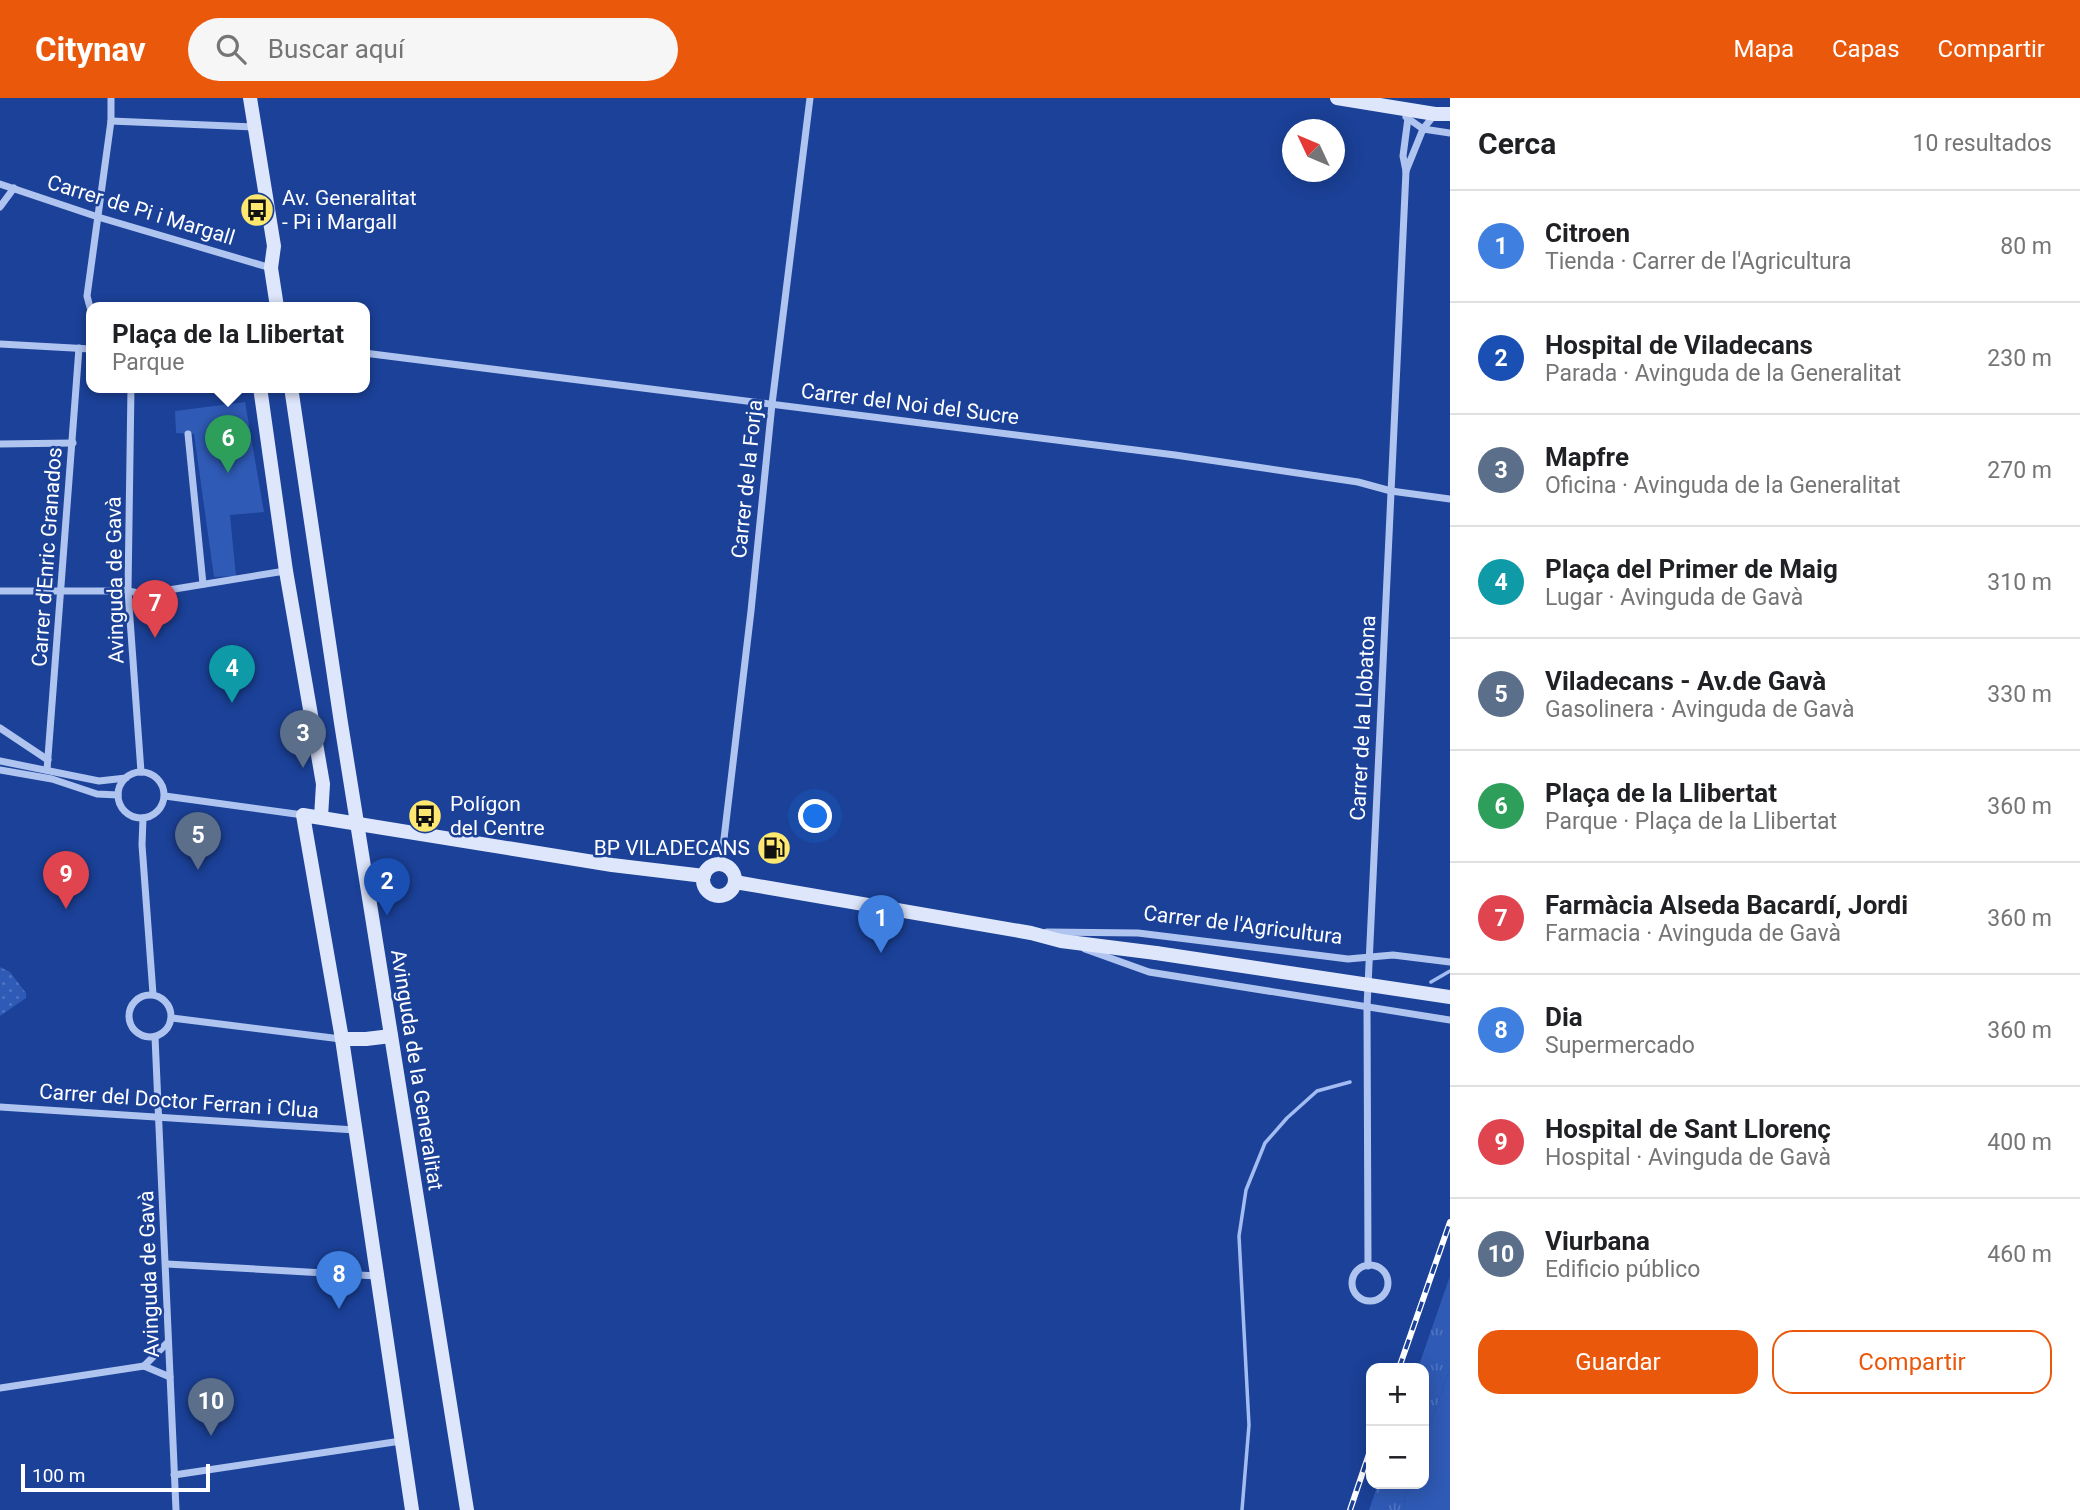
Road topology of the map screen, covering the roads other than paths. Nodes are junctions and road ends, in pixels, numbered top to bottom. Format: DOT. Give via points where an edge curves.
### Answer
graph roads {
  1 [pos="111,98"];
  2 [pos="250,98"];
  3 [pos="810,98"];
  4 [pos="1337,98"];
  5 [pos="1392,107"];
  6 [pos="1435,114"];
  7 [pos="1450,114"];
  8 [pos="1408,118"];
  9 [pos="111,121"];
  10 [pos="254,127"];
  11 [pos="1423,129"];
  12 [pos="1450,133"];
  13 [pos="1406,172"];
  14 [pos="0,184"];
  15 [pos="13,188"];
  16 [pos="0,207"];
  17 [pos="98,217"];
  18 [pos="271,268"];
  19 [pos="89,302"];
  20 [pos="277,302"];
  21 [pos="0,344"];
  22 [pos="79,348"];
  23 [pos="86,349"];
  24 [pos="370,354"];
  25 [pos="131,393"];
  26 [pos="261,393"];
  27 [pos="292,393"];
  28 [pos="772,404"];
  29 [pos="188,434"];
  30 [pos="73,443"];
  31 [pos="0,444"];
  32 [pos="1391,491"];
  33 [pos="1450,499"];
  34 [pos="286,571"];
  35 [pos="203,584"];
  36 [pos="0,591"];
  37 [pos="62,592"];
  38 [pos="128,592"];
  39 [pos="0,728"];
  40 [pos="48,760"];
  41 [pos="0,761"];
  42 [pos="0,770"];
  43 [pos="47,770"];
  44 [pos="141,772"];
  45 [pos="126,778"];
  46 [pos="118,795"];
  47 [pos="164,796"];
  48 [pos="303,816"];
  49 [pos="321,817"];
  50 [pos="143,818"];
  51 [pos="359,825"];
  52 [pos="722,864"];
  53 [pos="704,876"];
  54 [pos="735,882"];
  55 [pos="1031,933"];
  56 [pos="1061,941"];
  57 [pos="1370,957"];
  58 [pos="1450,962"];
  59 [pos="153,994"];
  60 [pos="1450,997"];
  61 [pos="1367,1007"];
  62 [pos="172,1018"];
  63 [pos="1450,1020"];
  64 [pos="391,1035"];
  65 [pos="155,1037"];
  66 [pos="342,1039"];
  67 [pos="0,1107"];
  68 [pos="160,1116"];
  69 [pos="355,1130"];
  70 [pos="167,1264"];
  71 [pos="1368,1266"];
  72 [pos="378,1276"];
  73 [pos="169,1342"];
  74 [pos="144,1366"];
  75 [pos="170,1377"];
  76 [pos="0,1388"];
  77 [pos="401,1441"];
  78 [pos="174,1475"];
  79 [pos="176,1510"];
  80 [pos="412,1510"];
  81 [pos="467,1510"];
  1 -- 9 [label="street"];
  2 -- 10 [label="street"];
  3 -- 28 [label="street, Carrer de la Forja"];
  4 -- 5 [label="street"];
  5 -- 6 [label="street"];
  5 -- 8 [label="street"];
  6 -- 7 [label="street"];
  6 -- 11 [label="street, Carrer de la Llobatona"];
  8 -- 11 [label="street"];
  8 -- 13 [label="street, Carrer de la Llobatona"];
  9 -- 10 [label="street"];
  9 -- 17 [label="street"];
  10 -- 18 [label="street" via="275,246"];
  11 -- 12 [label="street"];
  11 -- 13 [label="street, Carrer de la Llobatona"];
  13 -- 32 [label="street, Carrer de la Llobatona"];
  14 -- 15 [label="street, Carrer de Pi i Margall"];
  15 -- 16 [label="street"];
  15 -- 17 [label="street, Carrer de Pi i Margall"];
  17 -- 18 [label="street, Carrer de Pi i Margall"];
  17 -- 19 [label="street"];
  18 -- 20 [label="street"];
  21 -- 22 [label="street"];
  22 -- 23 [label="street"];
  22 -- 30 [label="street, Carrer d'Enric Granados"];
  24 -- 28 [label="street, Carrer del Noi del Sucre"];
  25 -- 38 [label="street, Avinguda de Gavà"];
  26 -- 34 [label="street"];
  27 -- 51 [label="street, Avinguda de la Generalitat"];
  28 -- 32 [label="street, Carrer del Noi del Sucre" via="1175,455"];
  28 -- 52 [label="street, Carrer de la Forja"];
  29 -- 35 [label="street"];
  30 -- 31 [label="street"];
  30 -- 37 [label="street, Carrer d'Enric Granados"];
  32 -- 33 [label="street, Carrer del Noi del Sucre"];
  32 -- 57 [label="street, Carrer de la Llobatona"];
  34 -- 35 [label="street"];
  34 -- 49 [label="street" via="323,785"];
  35 -- 38 [label="street" via="144,594"];
  36 -- 37 [label="street"];
  37 -- 38 [label="street"];
  37 -- 40 [label="street, Carrer d'Enric Granados"];
  38 -- 44 [label="street, Avinguda de Gavà"];
  39 -- 40 [label="street"];
  40 -- 43 [label="street, Carrer d'Enric Granados"];
  41 -- 43 [label="street"];
  42 -- 46 [label="street"];
  43 -- 45 [label="street" via="99,781"];
  44 -- 45 [label="street"];
  44 -- 47 [label="street" via="160,782"];
  45 -- 46 [label="street"];
  46 -- 50 [label="street" via="123,809"];
  47 -- 48 [label="street"];
  47 -- 50 [label="street" via="155,813"];
  48 -- 49 [label="street"];
  48 -- 66 [label="street"];
  49 -- 51 [label="street"];
  50 -- 59 [label="street"];
  51 -- 53 [label="street"];
  51 -- 64 [label="street, Avinguda de la Generalitat"];
  52 -- 53 [label="street" via="708,868"];
  52 -- 54 [label="street" via="730,868"];
  53 -- 54 [label="street" via="705,887 716,896 727,894"];
  54 -- 55 [label="street, Carrer de l'Agricultura"];
  55 -- 56 [label="street, Carrer de l'Agricultura"];
  55 -- 57 [label="street, Carrer de l'Agricultura" via="1138,933 1348,959"];
  56 -- 60 [label="street, Carrer de l'Agricultura, bridge"];
  56 -- 61 [label="street, Carrer de l'Agricultura" via="1149,972"];
  57 -- 58 [label="street, Carrer de l'Agricultura"];
  57 -- 61 [label="street, Carrer de la Llobatona"];
  59 -- 62 [label="street" via="169,1005"];
  59 -- 65 [label="street" via="137,999 129,1016 136,1032"];
  61 -- 63 [label="street, Carrer de l'Agricultura"];
  61 -- 71 [label="street, Carrer de la Llobatona"];
  62 -- 65 [label="street" via="166,1031"];
  62 -- 66 [label="street"];
  64 -- 66 [label="street"];
  64 -- 81 [label="street, Avinguda de la Generalitat"];
  65 -- 68 [label="street, Avinguda de Gavà"];
  66 -- 69 [label="street"];
  67 -- 68 [label="street, Carrer del Doctor Ferran i Clua"];
  68 -- 69 [label="street, Carrer del Doctor Ferran i Clua"];
  68 -- 70 [label="street, Avinguda de Gavà"];
  69 -- 72 [label="street"];
  70 -- 72 [label="street"];
  70 -- 73 [label="street, Avinguda de Gavà"];
  71 -- 71 [label="street" via="1357,1271 1353,1287 1359,1297 1370,1301 1385,1293 1388,1282 1383,1271"];
  72 -- 77 [label="street"];
  73 -- 74 [label="street"];
  73 -- 75 [label="street, Avinguda de Gavà"];
  74 -- 75 [label="street"];
  74 -- 76 [label="street"];
  75 -- 78 [label="street, Avinguda de Gavà"];
  77 -- 78 [label="street"];
  77 -- 80 [label="street"];
  78 -- 79 [label="street, Avinguda de Gavà"];
}
